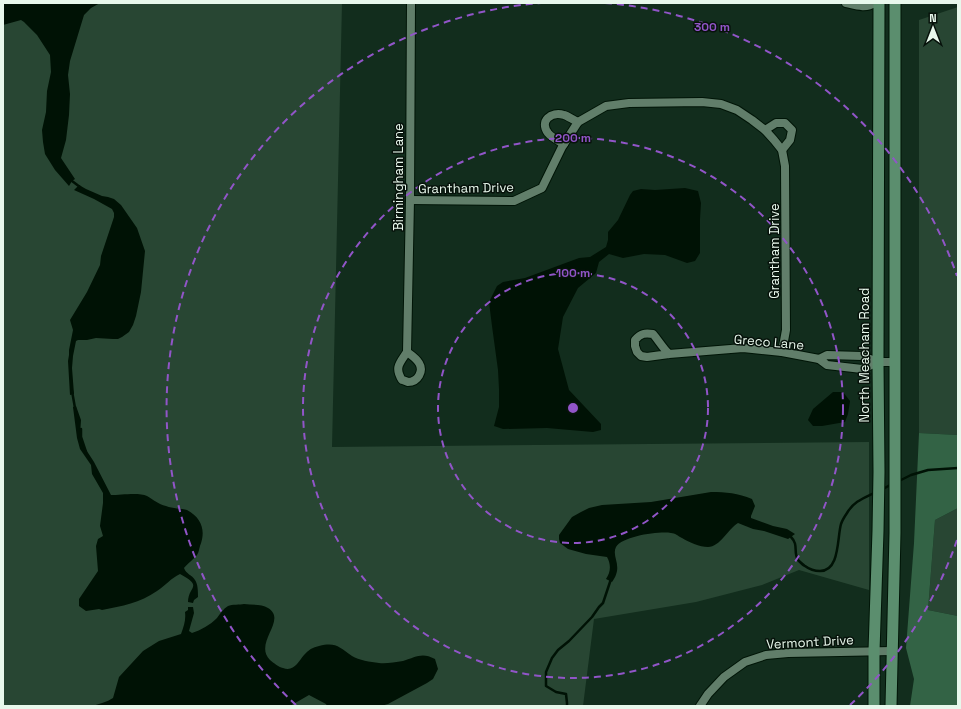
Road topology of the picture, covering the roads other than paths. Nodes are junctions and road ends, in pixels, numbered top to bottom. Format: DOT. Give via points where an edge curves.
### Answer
graph roads {
  1 [pos="411,3"];
  2 [pos="846,3"];
  3 [pos="874,3"];
  4 [pos="879,3"];
  5 [pos="895,3"];
  6 [pos="578,122"];
  7 [pos="765,130"];
  8 [pos="564,144"];
  9 [pos="782,150"];
  10 [pos="410,200"];
  11 [pos="407,352"];
  12 [pos="782,352"];
  13 [pos="668,354"];
  14 [pos="819,359"];
  15 [pos="878,362"];
  16 [pos="895,362"];
  17 [pos="874,651"];
  18 [pos="892,651"];
  19 [pos="700,706"];
  20 [pos="874,706"];
  21 [pos="891,706"];
  1 -- 10 [label="street, Birmingham Lane"];
  2 -- 3 [label="street" via="865,7"];
  4 -- 15 [label="main road, North Meacham Road"];
  5 -- 16 [label="main road"];
  6 -- 7 [label="street, Grantham Drive" via="606,106 629,103 702,102 721,104 737,110"];
  6 -- 8 [label="street, Grantham Drive"];
  6 -- 8 [label="street" via="563,115 553,114 547,118 545,123 549,135"];
  7 -- 9 [label="street, Grantham Drive"];
  7 -- 9 [label="street" via="776,123 785,122 792,130 790,140"];
  8 -- 10 [label="street, Grantham Drive" via="542,188 514,201"];
  9 -- 12 [label="street, Grantham Drive" via="786,183 786,330"];
  10 -- 11 [label="street, Birmingham Lane"];
  12 -- 13 [label="street, Greco Lane" via="743,348"];
  12 -- 14 [label="street, Greco Lane"];
  14 -- 15 [label="street, Greco Lane" via="827,355 862,356"];
  14 -- 15 [label="street, Greco Lane" via="827,365 862,369"];
  15 -- 16 [label="street"];
  15 -- 17 [label="main road, North Meacham Road" via="879,509"];
  16 -- 18 [label="main road"];
  17 -- 18 [label="street, Vermont Drive"];
  17 -- 19 [label="street, Vermont Drive" via="766,655 745,662 724,677"];
  17 -- 20 [label="main road, North Meacham Road"];
  18 -- 21 [label="main road"];
}
